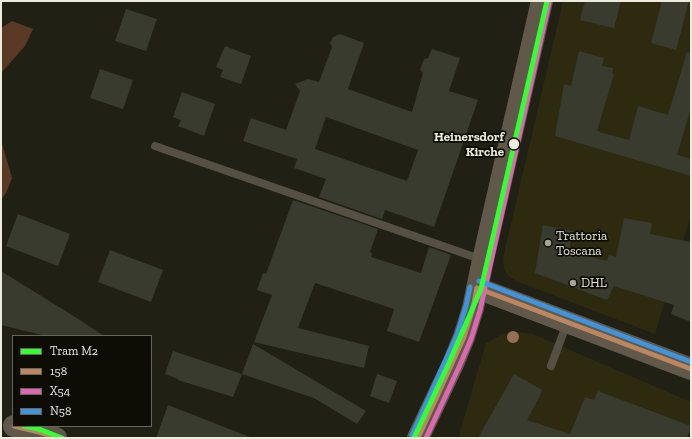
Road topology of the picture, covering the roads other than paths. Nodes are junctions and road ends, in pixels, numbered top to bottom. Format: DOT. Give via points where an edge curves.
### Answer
graph roads {
  1 [pos="542,1"];
  2 [pos="155,146"];
  3 [pos="483,260"];
  4 [pos="477,288"];
  5 [pos="568,322"];
  6 [pos="551,366"];
  7 [pos="691,369"];
  8 [pos="1,423"];
  9 [pos="12,426"];
  10 [pos="18,427"];
  11 [pos="56,438"];
  12 [pos="418,438"];
  1 -- 3 [label="main road"];
  2 -- 3 [label="lane"];
  3 -- 4 [label="main road"];
  4 -- 5 [label="main road"];
  4 -- 12 [label="main road" via="464,337"];
  5 -- 6 [label="lane"];
  5 -- 7 [label="main road"];
  8 -- 9 [label="main road"];
  10 -- 11 [label="main road"];
}
